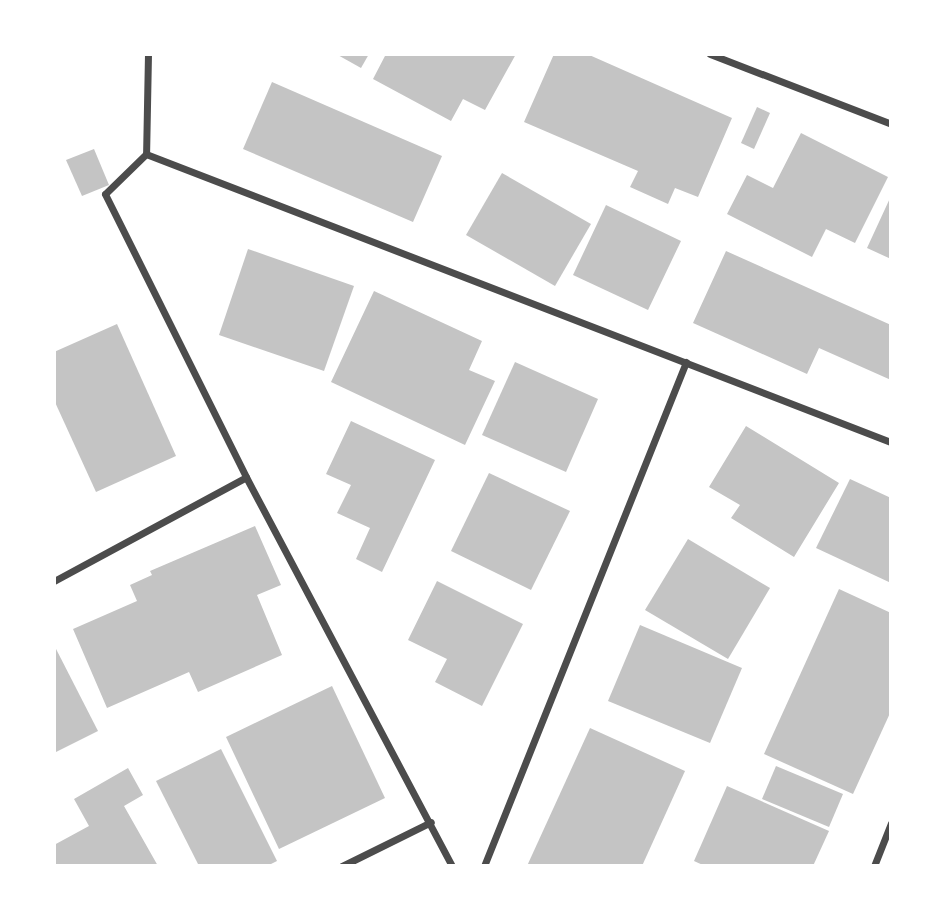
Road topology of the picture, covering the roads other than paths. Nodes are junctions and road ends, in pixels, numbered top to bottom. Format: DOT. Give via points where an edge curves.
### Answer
graph roads {
  1 [pos="148,54"];
  2 [pos="710,54"];
  3 [pos="891,124"];
  4 [pos="146,154"];
  5 [pos="686,362"];
  6 [pos="891,442"];
  7 [pos="246,477"];
  8 [pos="54,581"];
  9 [pos="431,822"];
  10 [pos="891,823"];
  11 [pos="342,866"];
  12 [pos="452,866"];
  13 [pos="484,866"];
  14 [pos="874,866"];
  1 -- 4 [label="street"];
  2 -- 3 [label="street"];
  4 -- 5 [label="street"];
  4 -- 7 [label="street" via="105,194"];
  5 -- 6 [label="street"];
  5 -- 13 [label="street"];
  7 -- 8 [label="street"];
  7 -- 9 [label="street"];
  9 -- 11 [label="street"];
  9 -- 12 [label="street"];
  10 -- 14 [label="street"];
}
